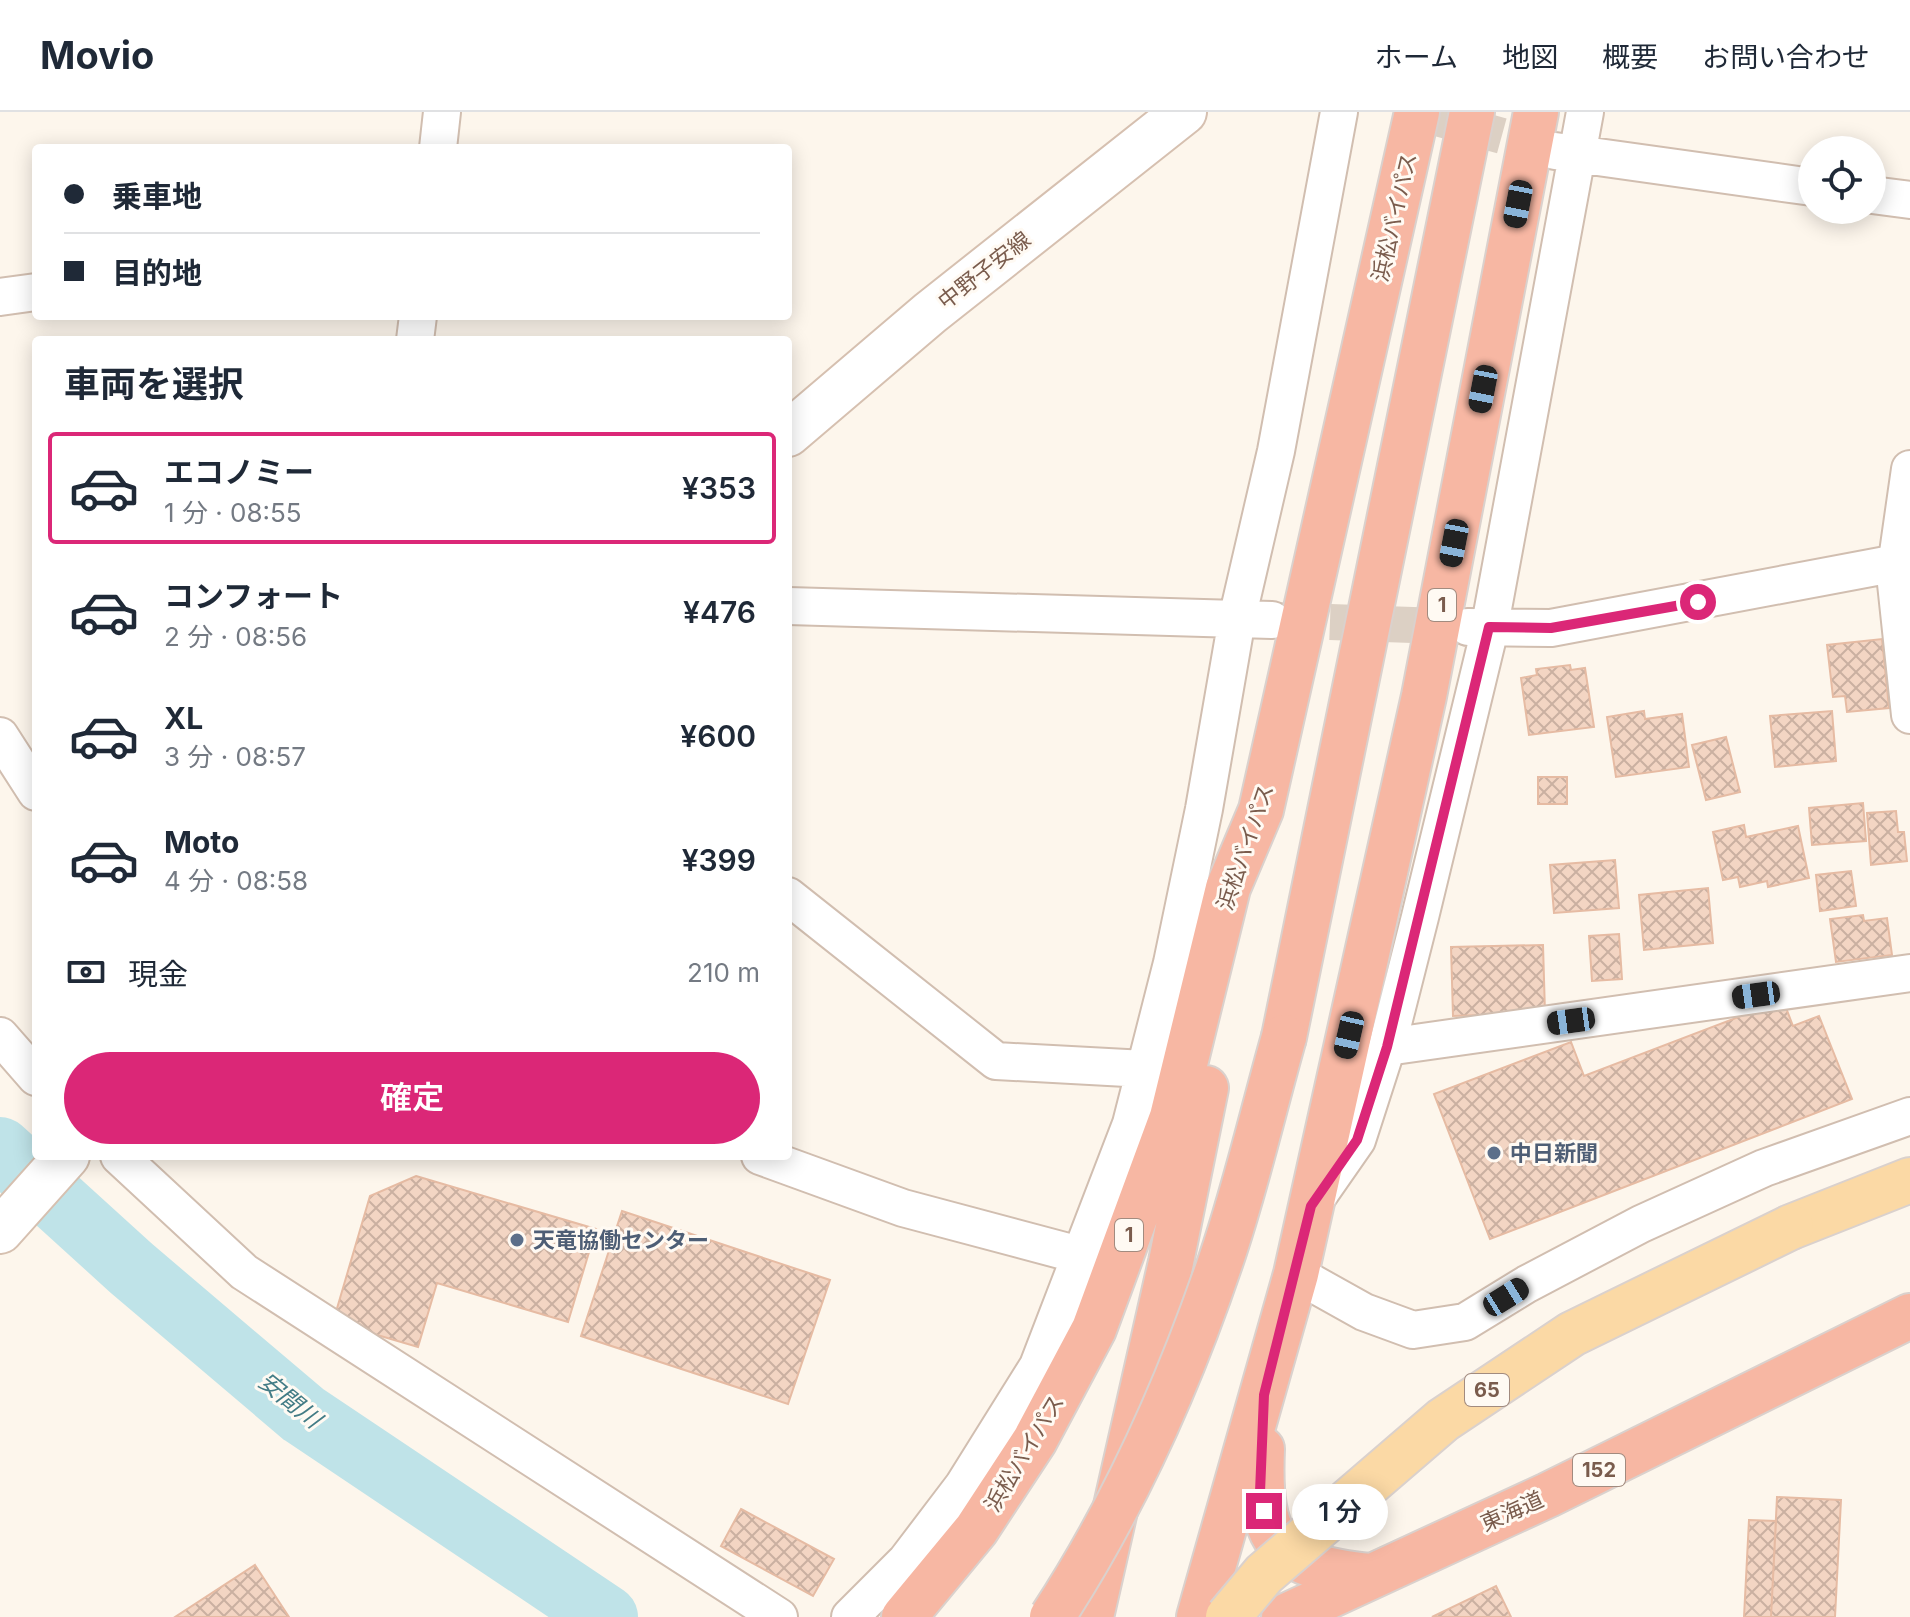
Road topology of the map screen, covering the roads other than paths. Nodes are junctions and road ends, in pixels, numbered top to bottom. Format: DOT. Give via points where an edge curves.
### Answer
graph roads {
  1 [pos="442,112"];
  2 [pos="1339,112"];
  3 [pos="1417,112"];
  4 [pos="1472,112"];
  5 [pos="1585,112"];
  6 [pos="1177,113"];
  7 [pos="1554,139"];
  8 [pos="438,144"];
  9 [pos="1798,184"];
  10 [pos="1886,197"];
  11 [pos="1910,200"];
  12 [pos="32,293"];
  13 [pos="0,297"];
  14 [pos="792,431"];
  15 [pos="1910,469"];
  16 [pos="1903,564"];
  17 [pos="792,606"];
  18 [pos="1254,620"];
  19 [pos="1478,627"];
  20 [pos="1910,715"];
  21 [pos="0,736"];
  22 [pos="32,786"];
  23 [pos="1261,810"];
  24 [pos="792,899"];
  25 [pos="1910,973"];
  26 [pos="0,1036"];
  27 [pos="1387,1047"];
  28 [pos="1145,1069"];
  29 [pos="32,1072"];
  30 [pos="1910,1116"];
  31 [pos="63,1160"];
  32 [pos="123,1160"];
  33 [pos="771,1160"];
  34 [pos="1910,1180"];
  35 [pos="1311,1206"];
  36 [pos="0,1231"];
  37 [pos="1083,1256"];
  38 [pos="1296,1274"];
  39 [pos="1910,1316"];
  40 [pos="1264,1395"];
  41 [pos="1370,1576"];
  42 [pos="779,1617"];
  43 [pos="850,1617"];
  44 [pos="904,1617"];
  45 [pos="1052,1617"];
  46 [pos="1091,1617"];
  47 [pos="1199,1617"];
  48 [pos="1228,1617"];
  49 [pos="1284,1617"];
  1 -- 8 [label="street"];
  2 -- 18 [label="street" via="1276,451"];
  3 -- 23 [label="highway, 浜松バイパス / 1"];
  4 -- 45 [label="highway, bridge" via="1284,1037 1221,1259 1167,1404 1088,1561"];
  5 -- 7 [label="street"];
  6 -- 14 [label="main road, 中野子安線"];
  7 -- 9 [label="street"];
  7 -- 19 [label="street"];
  7 -- 35 [label="highway, 1"];
  10 -- 11 [label="street"];
  12 -- 13 [label="street"];
  15 -- 16 [label="street"];
  16 -- 19 [label="street" via="1551,628"];
  16 -- 20 [label="street"];
  17 -- 18 [label="street"];
  18 -- 28 [label="street" via="1204,809"];
  19 -- 27 [label="street"];
  21 -- 22 [label="street"];
  23 -- 44 [label="highway, 浜松バイパス / 1" via="1228,888 1172,1117 1094,1329 1002,1491"];
  23 -- 46 [label="highway, 1" via="1171,1262"];
  24 -- 28 [label="street" via="996,1061"];
  25 -- 27 [label="street"];
  26 -- 29 [label="street"];
  27 -- 35 [label="street" via="1357,1140"];
  28 -- 37 [label="street" via="1131,1124"];
  30 -- 38 [label="street" via="1764,1168 1655,1218 1465,1322 1413,1330 1364,1312"];
  31 -- 36 [label="main road"];
  32 -- 42 [label="street" via="244,1272"];
  33 -- 37 [label="street" via="903,1208"];
  34 -- 48 [label="main road, 65, bridge" via="1791,1227 1572,1334 1443,1420 1264,1574"];
  35 -- 38 [label="highway, 1"];
  37 -- 43 [label="street" via="1038,1366 996,1439 906,1561"];
  38 -- 40 [label="highway, 1"];
  39 -- 41 [label="highway, 東海道 / 152" via="1548,1495"];
  40 -- 41 [label="highway, 1" via="1260,1492 1268,1530 1286,1551 1327,1572"];
  40 -- 47 [label="highway, 1"];
  41 -- 49 [label="highway, 東海道 / 152"];
}
